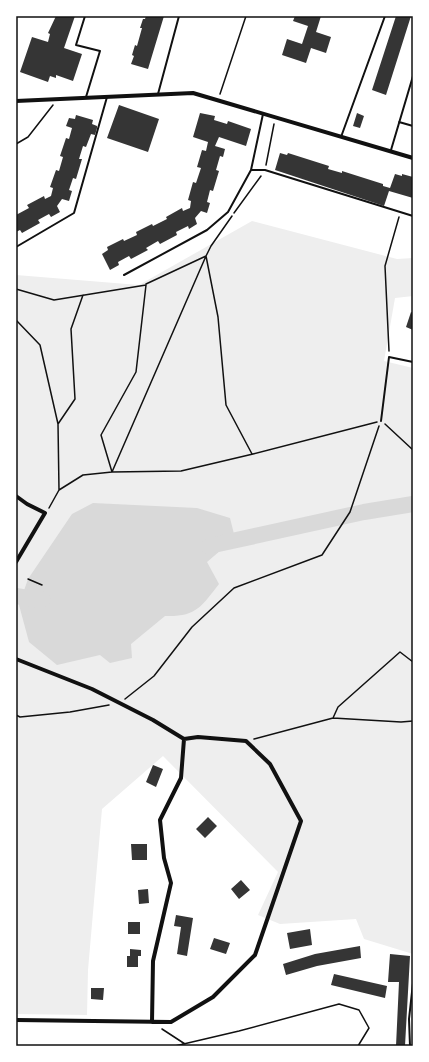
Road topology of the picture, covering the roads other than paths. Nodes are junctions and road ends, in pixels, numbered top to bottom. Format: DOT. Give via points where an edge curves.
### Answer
graph roads {
  1 [pos="85,16"];
  2 [pos="179,16"];
  3 [pos="385,16"];
  4 [pos="413,76"];
  5 [pos="158,96"];
  6 [pos="107,97"];
  7 [pos="86,98"];
  8 [pos="16,101"];
  9 [pos="263,114"];
  10 [pos="399,122"];
  11 [pos="413,126"];
  12 [pos="341,138"];
  13 [pos="390,152"];
  14 [pos="413,158"];
  15 [pos="251,170"];
  16 [pos="413,216"];
  17 [pos="16,247"];
  18 [pos="124,275"];
  19 [pos="413,362"];
  20 [pos="381,421"];
  21 [pos="16,496"];
  22 [pos="16,562"];
  23 [pos="16,659"];
  24 [pos="184,739"];
  25 [pos="413,983"];
  26 [pos="16,1020"];
  27 [pos="152,1022"];
  28 [pos="410,1046"];
  1 -- 7 [label="lane" via="76,45 100,51"];
  2 -- 5 [label="lane"];
  3 -- 12 [label="lane"];
  4 -- 10 [label="lane"];
  5 -- 6 [label="street"];
  5 -- 9 [label="street" via="193,94"];
  6 -- 7 [label="street"];
  6 -- 17 [label="lane" via="74,213"];
  7 -- 8 [label="street"];
  9 -- 12 [label="street"];
  9 -- 15 [label="lane"];
  10 -- 11 [label="lane"];
  10 -- 13 [label="lane"];
  12 -- 13 [label="street"];
  13 -- 14 [label="street"];
  15 -- 16 [label="lane" via="265,170"];
  15 -- 18 [label="lane" via="228,212 206,230"];
  19 -- 20 [label="lane" via="389,357"];
  21 -- 22 [label="street" via="45,513"];
  23 -- 24 [label="street" via="92,689"];
  24 -- 27 [label="street" via="181,778 160,820 164,858 171,883 153,961"];
  24 -- 27 [label="street" via="198,737 246,741 270,764 301,821 255,955 213,996 171,1022"];
  25 -- 28 [label="lane" via="409,1019"];
  26 -- 27 [label="street"];
}
